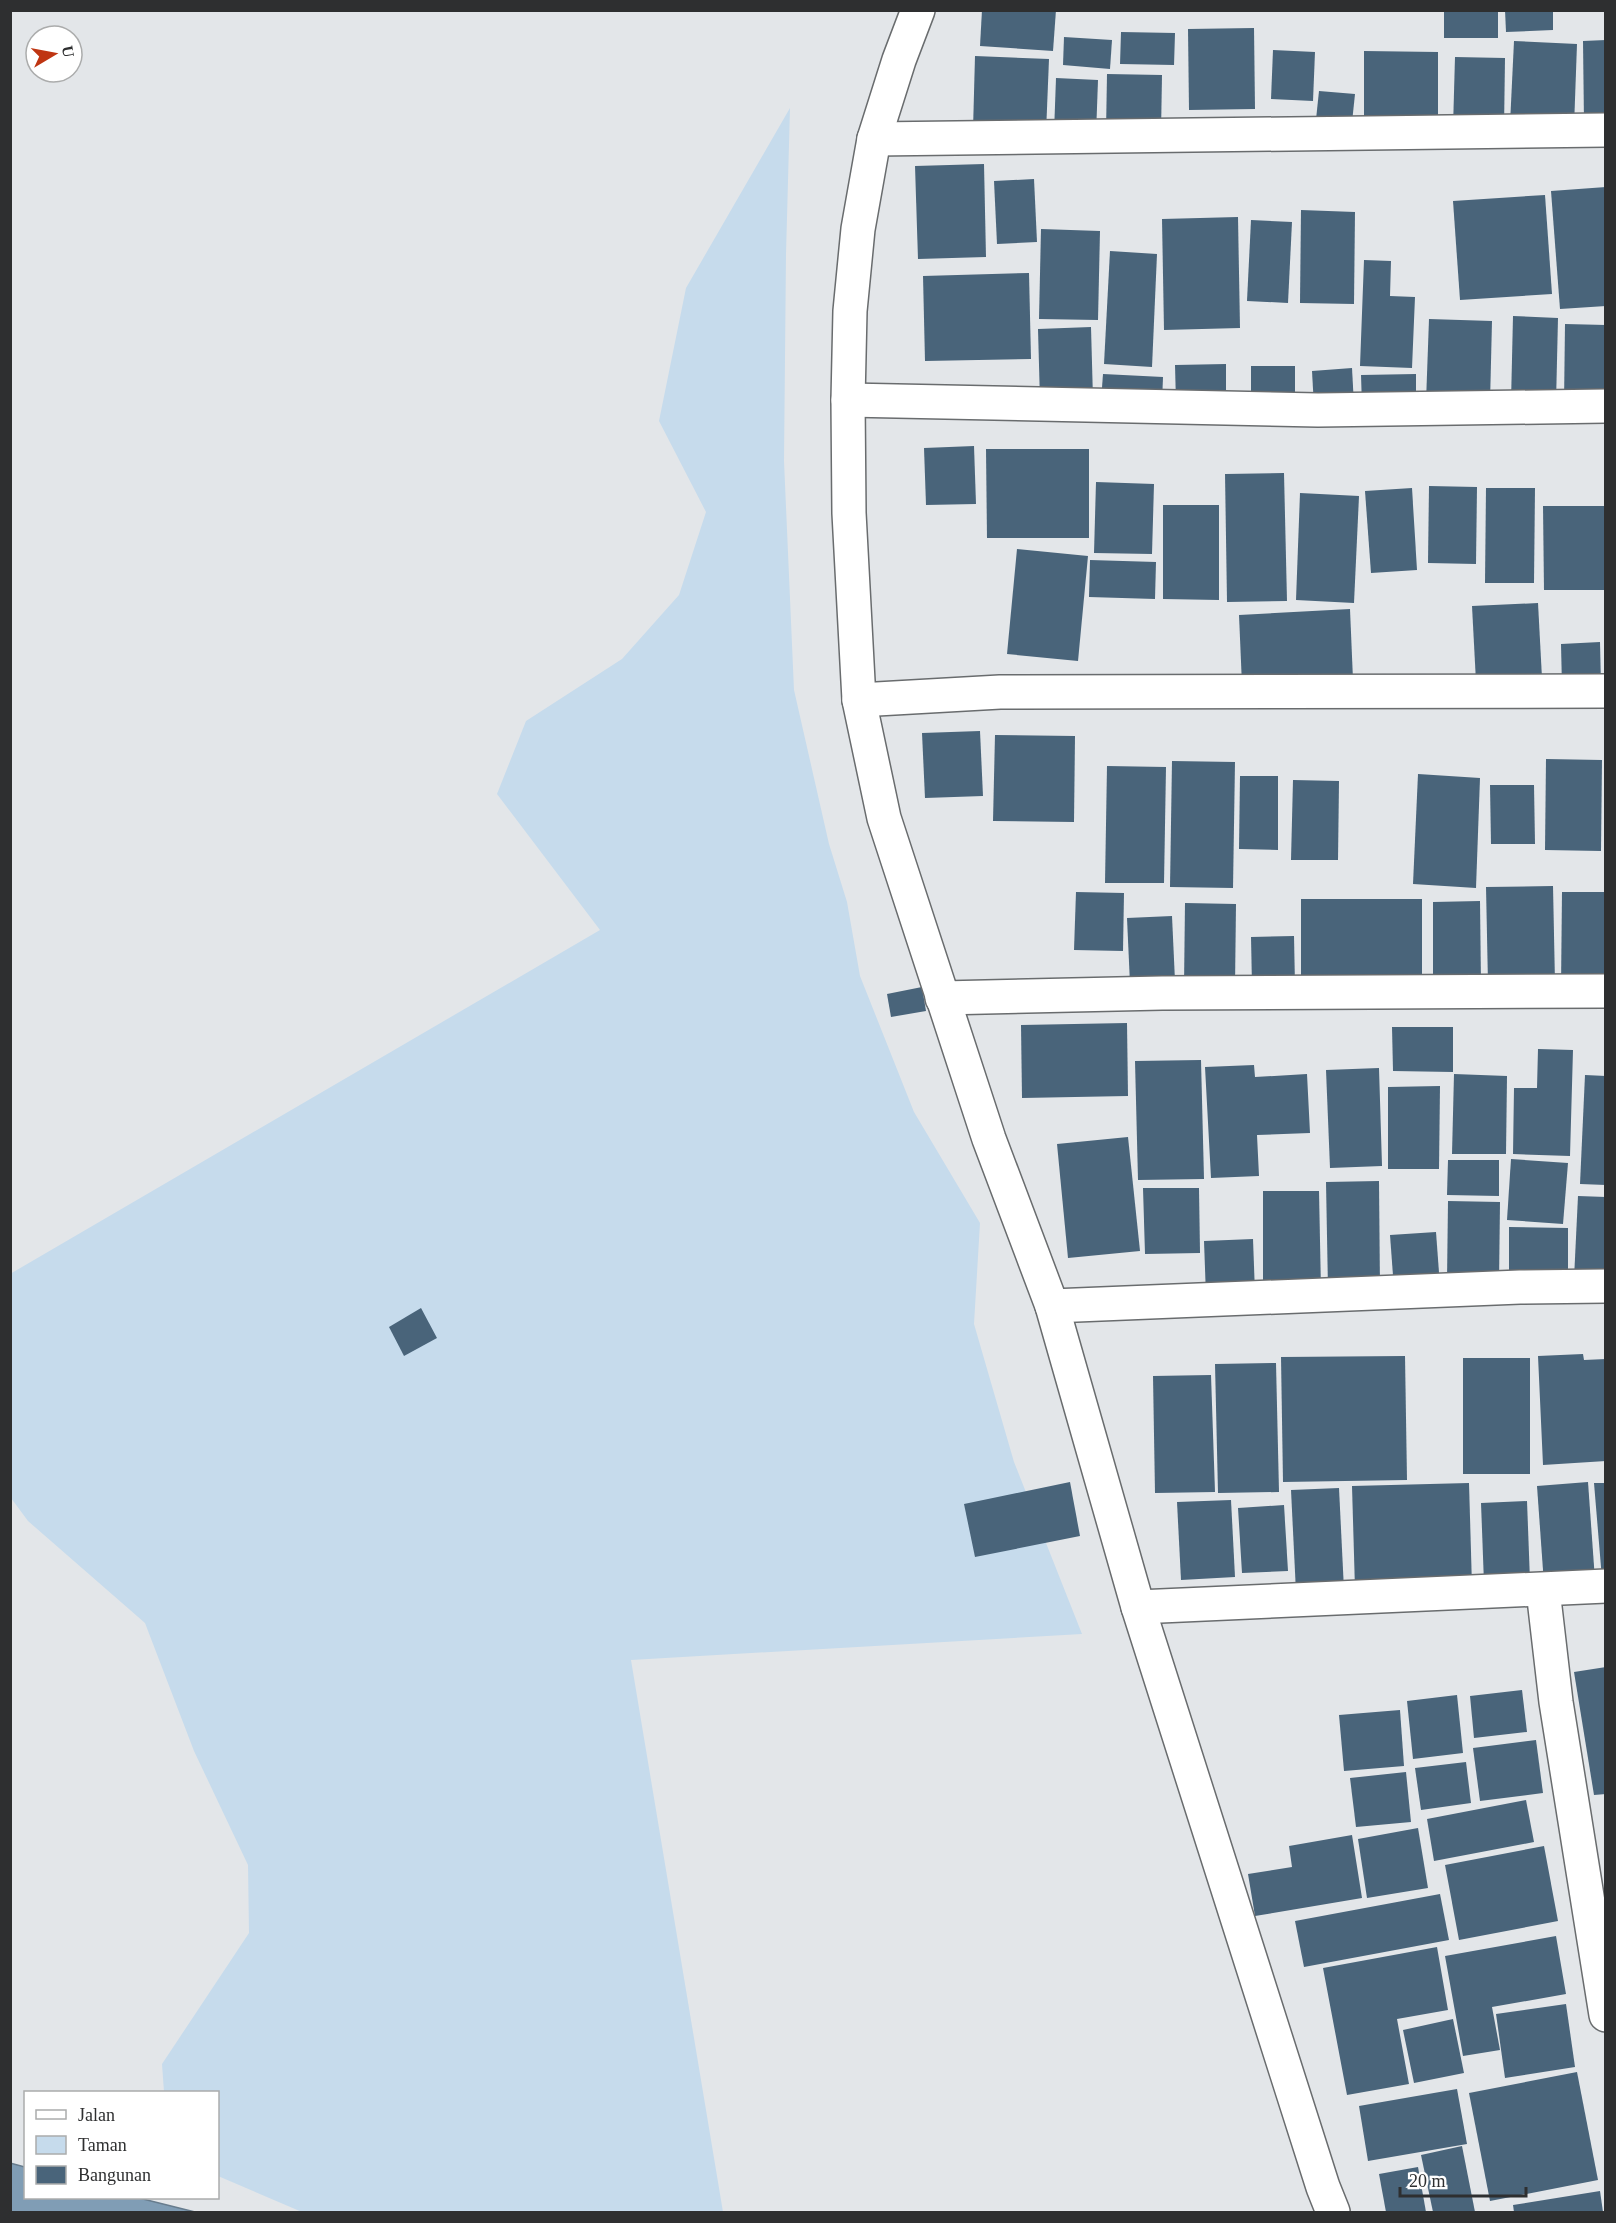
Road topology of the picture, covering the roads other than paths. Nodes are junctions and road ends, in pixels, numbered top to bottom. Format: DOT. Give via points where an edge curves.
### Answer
graph roads {
  1 [pos="918,10"];
  2 [pos="1605,130"];
  3 [pos="874,139"];
  4 [pos="848,400"];
  5 [pos="1605,406"];
  6 [pos="1605,691"];
  7 [pos="859,700"];
  8 [pos="1605,991"];
  9 [pos="942,998"];
  10 [pos="1605,1286"];
  11 [pos="1052,1306"];
  12 [pos="1605,1586"];
  13 [pos="1543,1590"];
  14 [pos="1138,1607"];
  15 [pos="1605,2015"];
  16 [pos="1333,2212"];
  1 -- 3 [label="street"];
  2 -- 3 [label="street"];
  3 -- 4 [label="street" via="858,229 850,311"];
  4 -- 5 [label="street" via="1318,410"];
  4 -- 7 [label="street" via="849,513"];
  6 -- 7 [label="street" via="1000,692"];
  7 -- 9 [label="street" via="884,818"];
  8 -- 9 [label="street"];
  9 -- 11 [label="street" via="989,1139"];
  10 -- 11 [label="street"];
  11 -- 14 [label="street"];
  12 -- 13 [label="street"];
  13 -- 14 [label="street"];
  13 -- 15 [label="street" via="1556,1701"];
  14 -- 16 [label="street"];
}
